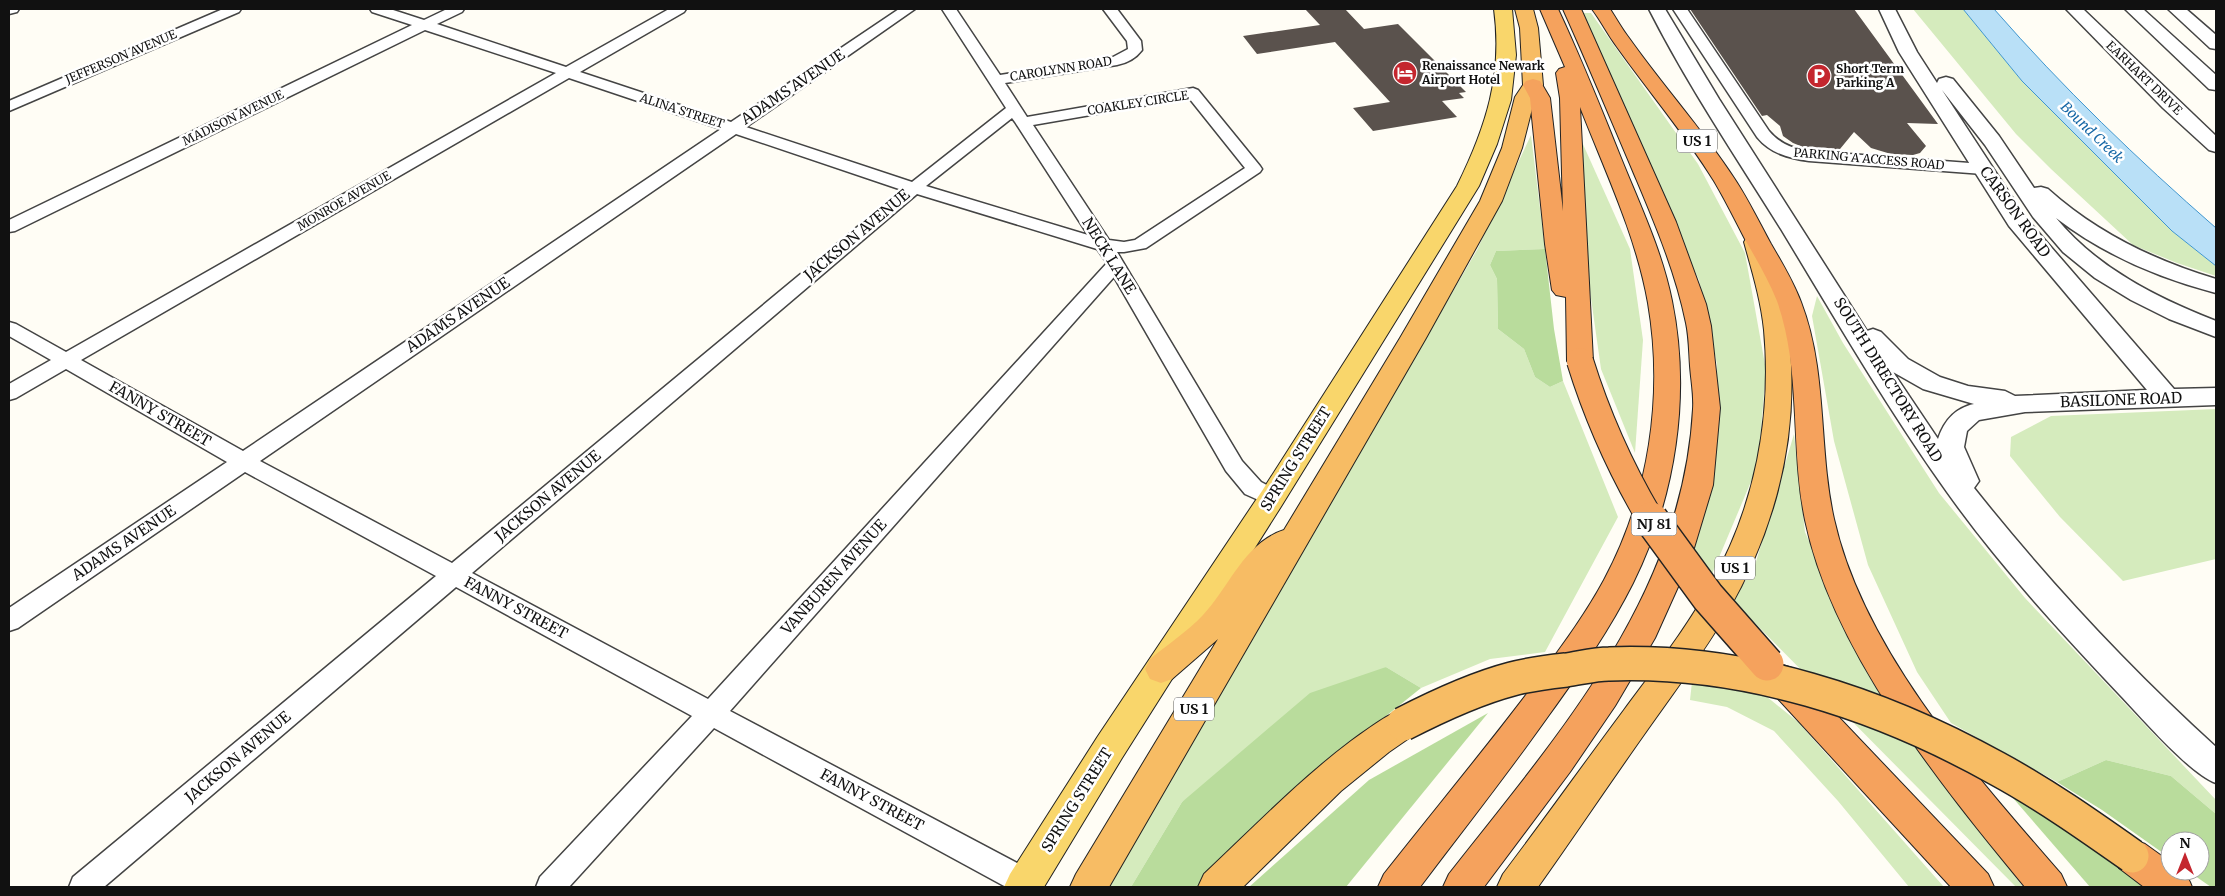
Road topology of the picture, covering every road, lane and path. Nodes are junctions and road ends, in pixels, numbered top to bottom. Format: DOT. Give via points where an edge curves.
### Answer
graph roads {
  1 [pos="234,9"];
  2 [pos="377,9"];
  3 [pos="457,9"];
  4 [pos="679,9"];
  5 [pos="908,9"];
  6 [pos="949,9"];
  7 [pos="1110,9"];
  8 [pos="1503,9"];
  9 [pos="1524,9"];
  10 [pos="1601,9"];
  11 [pos="1621,9"];
  12 [pos="1657,9"];
  13 [pos="1680,9"];
  14 [pos="2074,9"];
  15 [pos="2133,9"];
  16 [pos="2177,9"];
  17 [pos="1889,12"];
  18 [pos="1560,15"];
  19 [pos="424,25"];
  20 [pos="2216,43"];
  21 [pos="568,72"];
  22 [pos="995,80"];
  23 [pos="1533,85"];
  24 [pos="2216,85"];
  25 [pos="1658,88"];
  26 [pos="9,106"];
  27 [pos="1019,115"];
  28 [pos="733,128"];
  29 [pos="2216,146"];
  30 [pos="1997,148"];
  31 [pos="1983,169"];
  32 [pos="914,188"];
  33 [pos="1733,195"];
  34 [pos="9,227"];
  35 [pos="1103,245"];
  36 [pos="1116,264"];
  37 [pos="1818,270"];
  38 [pos="2216,286"];
  39 [pos="9,328"];
  40 [pos="2216,329"];
  41 [pos="66,360"];
  42 [pos="1580,361"];
  43 [pos="9,392"];
  44 [pos="2216,396"];
  45 [pos="2168,398"];
  46 [pos="2025,403"];
  47 [pos="243,461"];
  48 [pos="1272,498"];
  49 [pos="1299,531"];
  50 [pos="1995,534"];
  51 [pos="454,575"];
  52 [pos="9,621"];
  53 [pos="1160,668"];
  54 [pos="712,714"];
  55 [pos="2162,718"];
  56 [pos="2216,768"];
  57 [pos="2216,780"];
  58 [pos="2132,856"];
  59 [pos="1025,885"];
  60 [pos="83,887"];
  61 [pos="550,887"];
  62 [pos="1089,887"];
  63 [pos="1217,887"];
  64 [pos="1397,887"];
  65 [pos="1462,887"];
  66 [pos="1516,887"];
  67 [pos="1975,887"];
  68 [pos="2048,887"];
  69 [pos="2173,887"];
  70 [pos="2181,887"];
  1 -- 26 [label="street, JEFFERSON AVENUE"];
  2 -- 19 [label="street, ALINA STREET"];
  3 -- 19 [label="street, MADISON AVENUE"];
  4 -- 21 [label="street, MONROE AVENUE"];
  5 -- 28 [label="street, ADAMS AVENUE"];
  6 -- 22 [label="street, NECK LANE"];
  7 -- 22 [label="street, CAROLYNN ROAD" via="1134,41 1135,50 1128,56 1117,61"];
  8 -- 48 [label="main road, SPRING STREET" via="1508,44 1504,88 1481,160 1460,199"];
  9 -- 23 [label="highway, US 1" via="1529,28"];
  10 -- 25 [label="highway, US 1"];
  11 -- 25 [label="highway"];
  12 -- 37 [label="street, SOUTH DIRECTORY ROAD"];
  13 -- 31 [label="street, PARKING A ACCESS ROAD" via="1763,134 1775,147 1809,156"];
  14 -- 29 [label="street, EARHART DRIVE"];
  15 -- 24 [label="street"];
  16 -- 20 [label="street"];
  17 -- 30 [label="street"];
  17 -- 31 [label="street, CARSON ROAD" via="1908,52"];
  18 -- 42 [label="highway" via="1570,98"];
  18 -- 64 [label="highway" via="1641,236 1656,286 1668,379 1659,464 1648,508 1630,556 1591,630 1519,731"];
  18 -- 65 [label="highway" via="1672,239 1691,291 1706,387 1700,473 1692,512 1674,565 1638,642 1569,746"];
  19 -- 21 [label="street, ALINA STREET"];
  19 -- 34 [label="street, MADISON AVENUE"];
  21 -- 28 [label="street, ALINA STREET"];
  21 -- 41 [label="street, MONROE AVENUE"];
  22 -- 27 [label="street, NECK LANE"];
  23 -- 42 [label="highway" via="1540,98 1558,261"];
  23 -- 49 [label="highway, US 1" via="1525,97 1520,124 1503,174 1480,222"];
  25 -- 33 [label="highway, US 1"];
  27 -- 32 [label="street, JACKSON AVENUE"];
  27 -- 35 [label="street, NECK LANE"];
  27 -- 35 [label="street, COAKLEY CIRCLE" via="1193,93 1254,169 1140,244"];
  28 -- 32 [label="street, ALINA STREET"];
  28 -- 47 [label="street, ADAMS AVENUE"];
  30 -- 38 [label="street" via="2051,202 2095,235 2152,264"];
  30 -- 40 [label="street" via="2040,212 2069,246 2127,288"];
  31 -- 45 [label="street, CARSON ROAD" via="2027,234"];
  32 -- 35 [label="street, ALINA STREET"];
  32 -- 51 [label="street, JACKSON AVENUE"];
  33 -- 66 [label="highway, US 1" via="1764,268 1779,349 1778,428 1760,508 1739,561 1700,631"];
  33 -- 68 [label="highway" via="1782,286 1796,323 1808,376 1815,497 1826,546 1842,589 1879,659 1916,718"];
  35 -- 36 [label="street, NECK LANE"];
  36 -- 48 [label="street, NECK LANE" via="1234,466 1245,482"];
  36 -- 54 [label="street, VANBUREN AVENUE"];
  37 -- 46 [label="street" via="1854,306 1885,352 1908,370 1958,392"];
  37 -- 50 [label="street, SOUTH DIRECTORY ROAD" via="1922,438"];
  39 -- 41 [label="street, FANNY STREET"];
  41 -- 43 [label="street, MONROE AVENUE"];
  41 -- 47 [label="street, FANNY STREET"];
  42 -- 67 [label="highway, NJ 81, bridge" via="1592,404 1619,466 1649,516 1707,596"];
  44 -- 45 [label="street, BASILONE ROAD"];
  45 -- 46 [label="street, BASILONE ROAD"];
  46 -- 50 [label="street, BASILONE ROAD" via="1971,413 1952,432 1951,447 1956,462"];
  47 -- 51 [label="street, FANNY STREET"];
  47 -- 52 [label="street, ADAMS AVENUE"];
  48 -- 53 [label="main road, SPRING STREET"];
  49 -- 53 [label="highway" via="1259,561 1214,624"];
  49 -- 62 [label="highway, US 1"];
  50 -- 55 [label="street, SOUTH DIRECTORY ROAD" via="2044,594"];
  51 -- 54 [label="street, FANNY STREET"];
  51 -- 60 [label="street, JACKSON AVENUE"];
  53 -- 59 [label="main road, SPRING STREET"];
  54 -- 59 [label="street, FANNY STREET"];
  54 -- 61 [label="street, VANBUREN AVENUE"];
  55 -- 56 [label="street"];
  55 -- 57 [label="street"];
  58 -- 63 [label="highway, bridge" via="2036,790 1938,737 1894,718 1785,682 1741,673 1640,665 1562,669 1526,675 1456,698 1403,724 1342,768"];
  58 -- 69 [label="highway"];
  58 -- 70 [label="street"];
}
